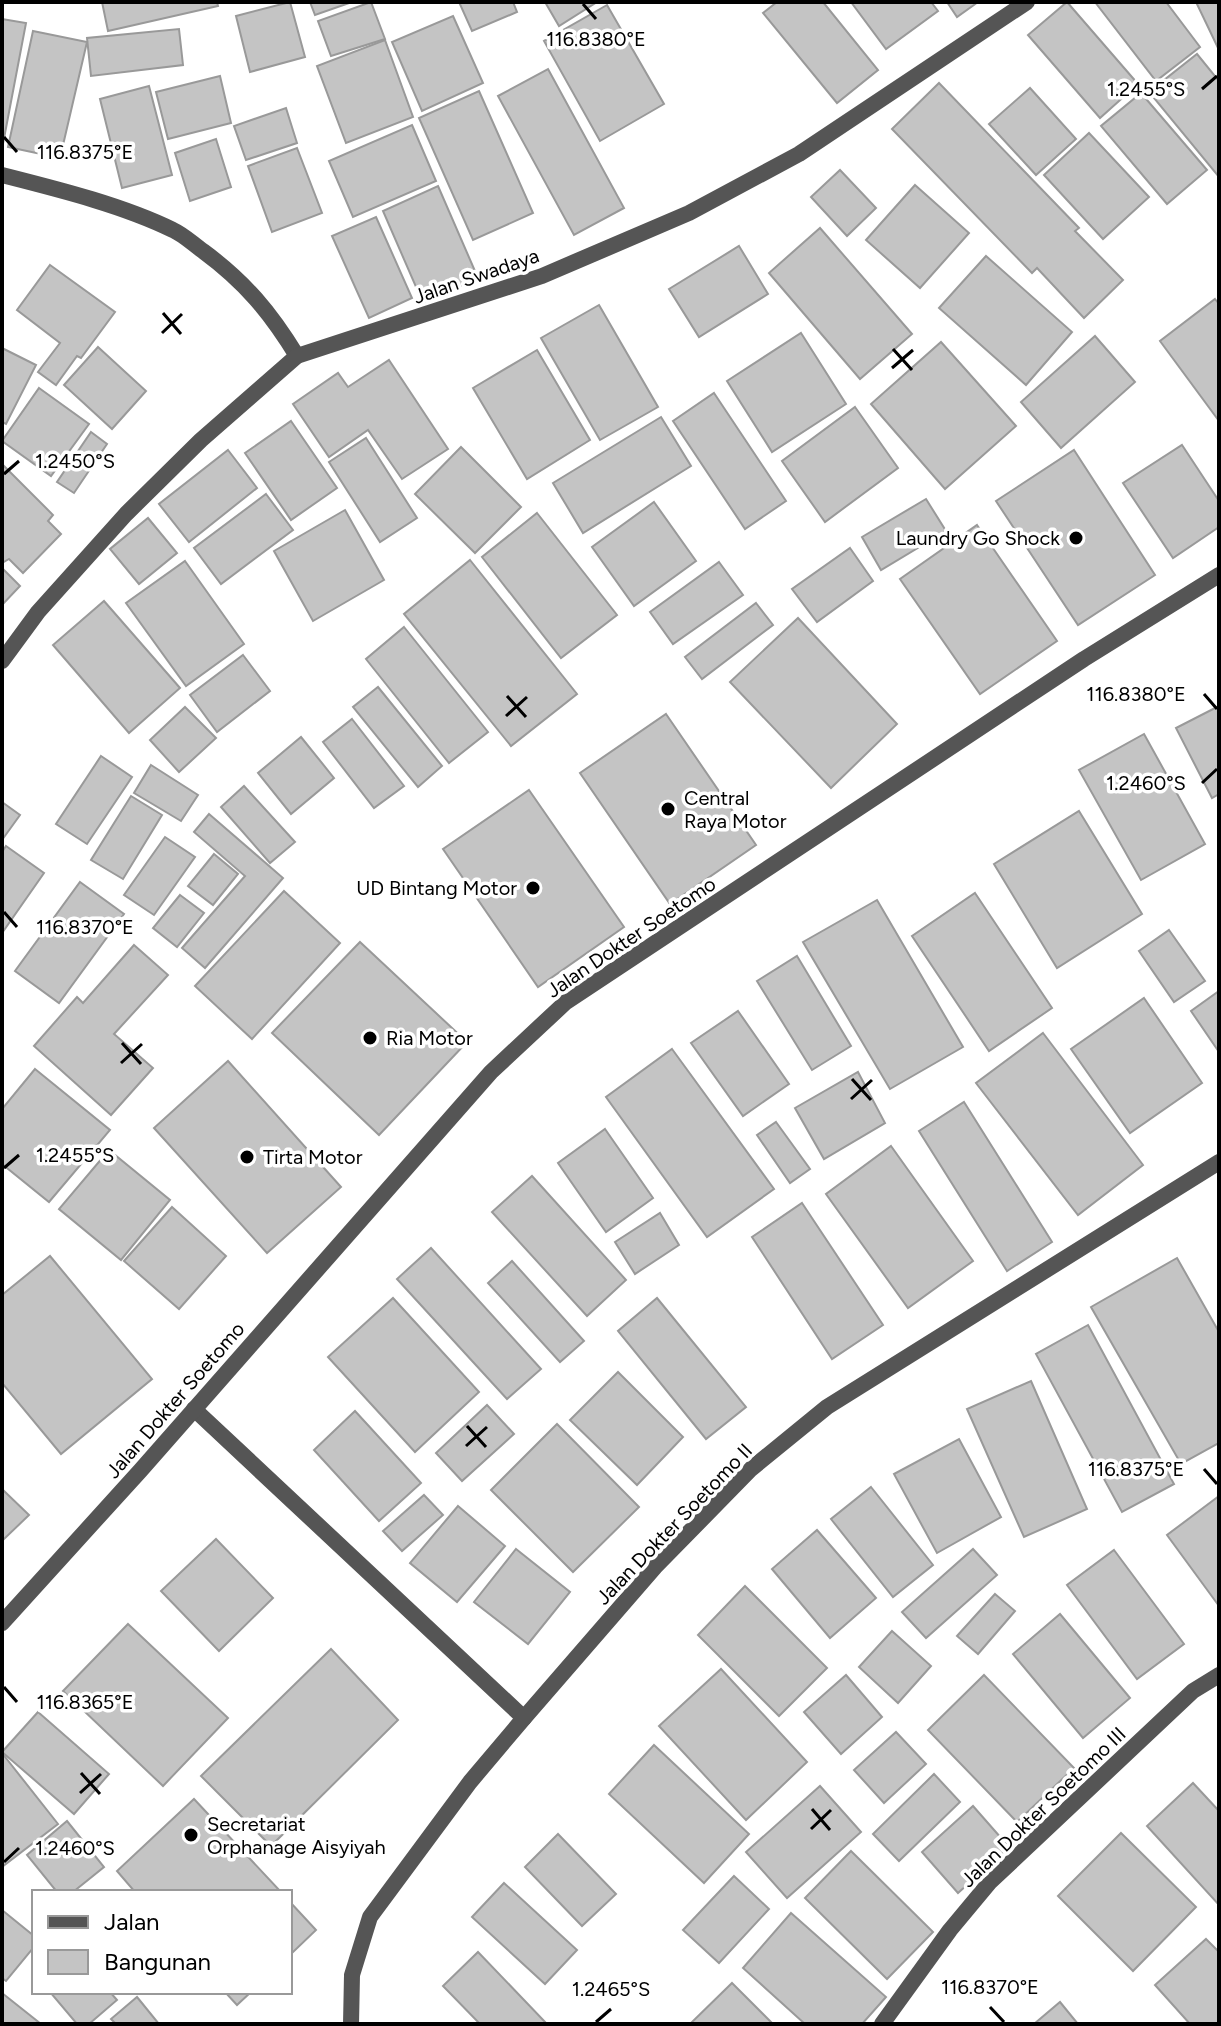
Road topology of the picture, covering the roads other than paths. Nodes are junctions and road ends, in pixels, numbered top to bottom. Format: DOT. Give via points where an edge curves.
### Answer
graph roads {
  1 [pos="1027,2"];
  2 [pos="2,175"];
  3 [pos="297,356"];
  4 [pos="1219,575"];
  5 [pos="2,661"];
  6 [pos="1219,1162"];
  7 [pos="194,1409"];
  8 [pos="2,1623"];
  9 [pos="1219,1675"];
  10 [pos="524,1718"];
  11 [pos="351,2024"];
  12 [pos="882,2024"];
  1 -- 3 [label="street, Jalan Swadaya" via="799,154 689,213 542,276"];
  2 -- 3 [label="street" via="176,231 251,291"];
  3 -- 5 [label="street, Jalan Swadaya" via="126,514 38,612"];
  4 -- 7 [label="street, Jalan Dokter Soetomo" via="566,1002 491,1072"];
  6 -- 10 [label="street, Jalan Dokter Soetomo II" via="827,1407 751,1469 655,1567"];
  7 -- 8 [label="street, Jalan Dokter Soetomo"];
  7 -- 10 [label="street"];
  9 -- 12 [label="street, Jalan Dokter Soetomo III" via="1193,1691 990,1882"];
  10 -- 11 [label="street, Jalan Dokter Soetomo II" via="370,1917 352,1975"];
}
